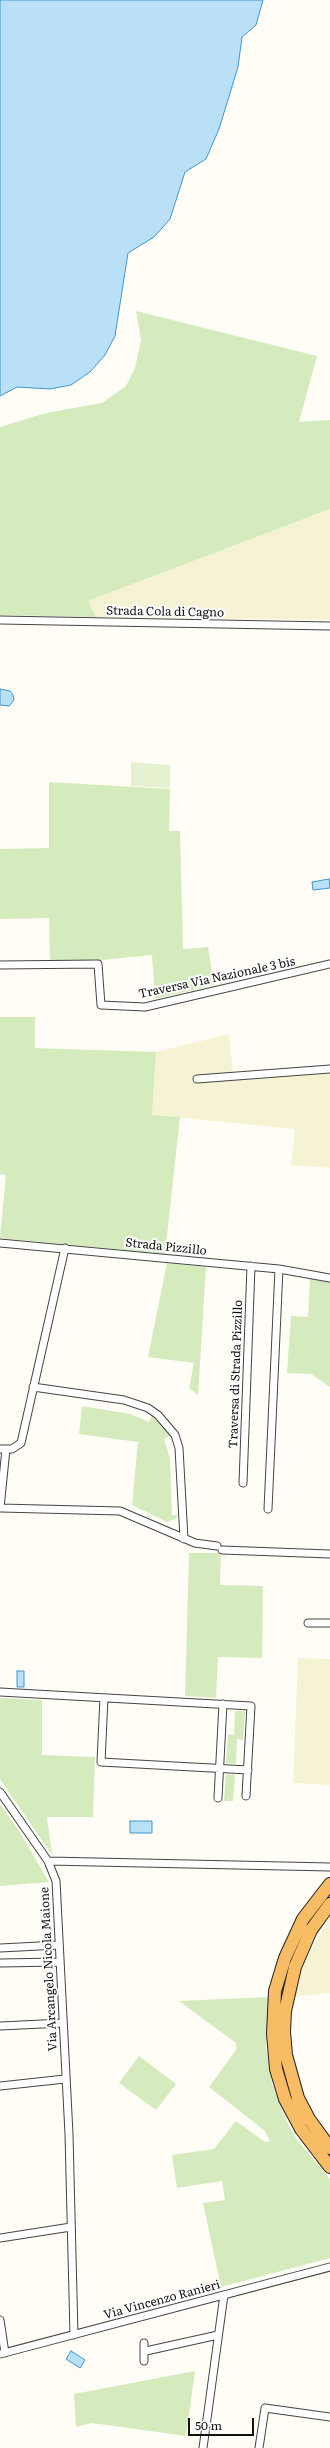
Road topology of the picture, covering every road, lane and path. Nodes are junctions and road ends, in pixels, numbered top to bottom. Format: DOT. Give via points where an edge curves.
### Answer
graph roads {
  1 [pos="0,620"];
  2 [pos="330,626"];
  3 [pos="330,964"];
  4 [pos="0,965"];
  5 [pos="330,1069"];
  6 [pos="197,1079"];
  7 [pos="0,1243"];
  8 [pos="65,1248"];
  9 [pos="251,1266"];
  10 [pos="279,1269"];
  11 [pos="330,1278"];
  12 [pos="33,1387"];
  13 [pos="3,1449"];
  14 [pos="243,1482"];
  15 [pos="0,1508"];
  16 [pos="268,1508"];
  17 [pos="184,1539"];
  18 [pos="330,1554"];
  19 [pos="308,1623"];
  20 [pos="330,1623"];
  21 [pos="0,1692"];
  22 [pos="104,1698"];
  23 [pos="223,1704"];
  24 [pos="220,1768"];
  25 [pos="248,1770"];
  26 [pos="0,1792"];
  27 [pos="246,1796"];
  28 [pos="218,1798"];
  29 [pos="48,1861"];
  30 [pos="330,1866"];
  31 [pos="330,1884"];
  32 [pos="330,1904"];
  33 [pos="59,1945"];
  34 [pos="0,1948"];
  35 [pos="60,1962"];
  36 [pos="0,1964"];
  37 [pos="63,2023"];
  38 [pos="0,2026"];
  39 [pos="65,2079"];
  40 [pos="0,2086"];
  41 [pos="330,2148"];
  42 [pos="330,2167"];
  43 [pos="71,2227"];
  44 [pos="0,2238"];
  45 [pos="330,2267"];
  46 [pos="224,2295"];
  47 [pos="0,2320"];
  48 [pos="74,2335"];
  49 [pos="218,2335"];
  50 [pos="144,2343"];
  51 [pos="146,2351"];
  52 [pos="3,2354"];
  53 [pos="144,2361"];
  54 [pos="330,2417"];
  55 [pos="203,2448"];
  56 [pos="259,2448"];
  1 -- 2 [label="street, Strada Cola di Cagno"];
  3 -- 4 [label="street, Traversa Via Nazionale 3 bis" via="145,1007 102,1005 98,964"];
  5 -- 6 [label="street"];
  7 -- 8 [label="street, Strada Pizzillo"];
  8 -- 9 [label="street, Strada Pizzillo"];
  8 -- 12 [label="street"];
  9 -- 10 [label="street, Strada Pizzillo"];
  9 -- 14 [label="street, Traversa di Strada Pizzillo"];
  10 -- 11 [label="street, Strada Pizzillo"];
  10 -- 16 [label="street"];
  12 -- 13 [label="street" via="21,1443 12,1449"];
  12 -- 17 [label="street" via="124,1400 158,1414 174,1435 179,1448"];
  13 -- 15 [label="street"];
  15 -- 17 [label="street" via="120,1511"];
  17 -- 18 [label="street" via="220,1548"];
  19 -- 20 [label="street"];
  21 -- 22 [label="street"];
  22 -- 23 [label="street"];
  22 -- 24 [label="street" via="101,1762"];
  23 -- 24 [label="street"];
  23 -- 25 [label="street" via="251,1706"];
  24 -- 25 [label="street"];
  24 -- 28 [label="street"];
  25 -- 27 [label="street"];
  26 -- 29 [label="street, Via Arcangelo Nicola Maione"];
  29 -- 30 [label="street"];
  29 -- 33 [label="street, Via Arcangelo Nicola Maione" via="56,1881"];
  31 -- 42 [label="highway" via="304,1919 285,1958 275,1991 272,2034 276,2069 285,2099 301,2130"];
  32 -- 41 [label="highway" via="311,1930 295,1967 286,2004 284,2032 286,2055 298,2098 309,2119"];
  33 -- 34 [label="street"];
  33 -- 35 [label="street, Via Arcangelo Nicola Maione"];
  35 -- 36 [label="street"];
  35 -- 37 [label="street, Via Arcangelo Nicola Maione"];
  37 -- 38 [label="street"];
  37 -- 39 [label="street, Via Arcangelo Nicola Maione"];
  39 -- 40 [label="street"];
  39 -- 43 [label="street, Via Arcangelo Nicola Maione"];
  43 -- 44 [label="street"];
  43 -- 48 [label="street, Via Arcangelo Nicola Maione"];
  45 -- 46 [label="street, Via Vincenzo Ranieri"];
  46 -- 48 [label="street, Via Vincenzo Ranieri"];
  46 -- 49 [label="street"];
  47 -- 52 [label="street"];
  48 -- 52 [label="street, Via Vincenzo Ranieri"];
  49 -- 51 [label="street"];
  49 -- 55 [label="street"];
  50 -- 51 [label="street"];
  51 -- 53 [label="street"];
  54 -- 56 [label="street" via="265,2408"];
}
